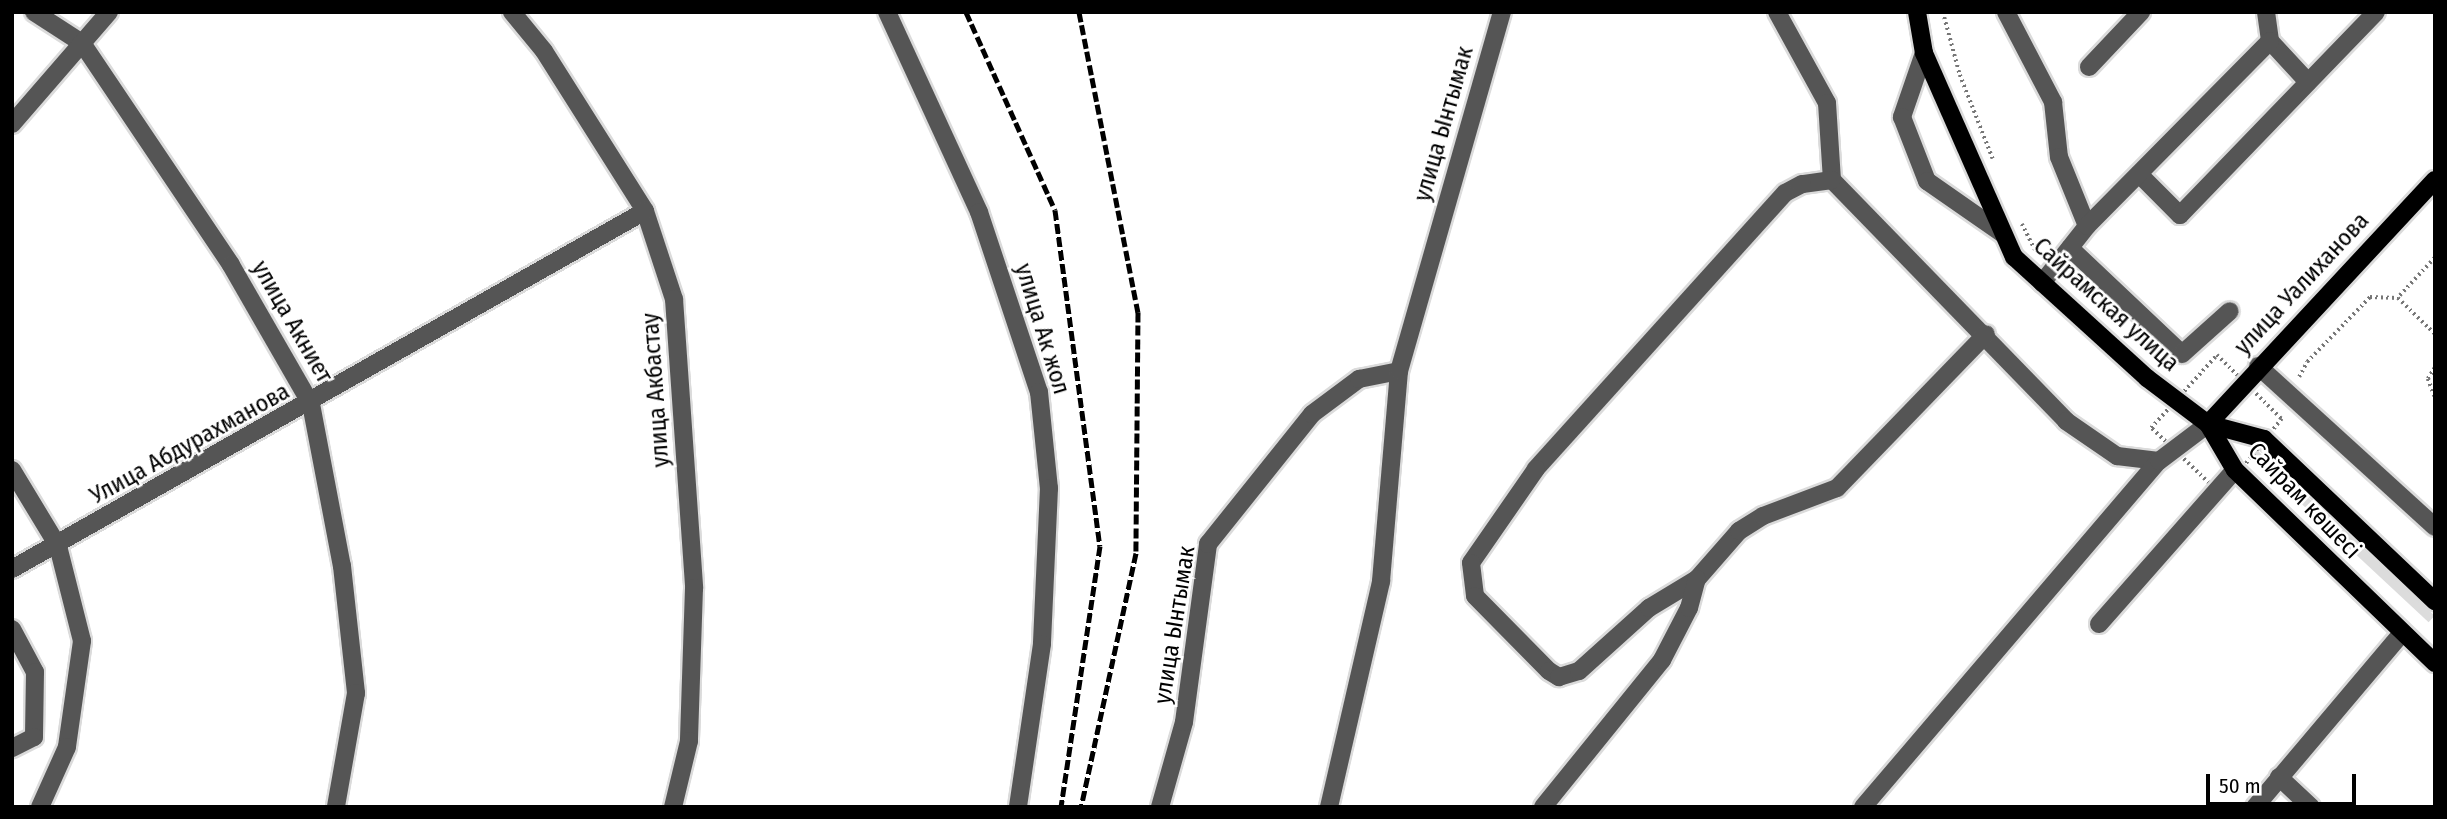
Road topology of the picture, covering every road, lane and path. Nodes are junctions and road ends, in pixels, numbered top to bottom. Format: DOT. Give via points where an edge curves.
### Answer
graph roads {
  1 [pos="34,12"];
  2 [pos="109,12"];
  3 [pos="512,12"];
  4 [pos="887,12"];
  5 [pos="1502,12"];
  6 [pos="1777,12"];
  7 [pos="1917,12"];
  8 [pos="1943,12"];
  9 [pos="2006,12"];
  10 [pos="2140,12"];
  11 [pos="2266,12"];
  12 [pos="2376,12"];
  13 [pos="2270,41"];
  14 [pos="82,43"];
  15 [pos="1924,53"];
  16 [pos="2089,67"];
  17 [pos="2308,82"];
  18 [pos="12,124"];
  19 [pos="1996,165"];
  20 [pos="2139,174"];
  21 [pos="1832,180"];
  22 [pos="2435,180"];
  23 [pos="645,211"];
  24 [pos="2021,222"];
  25 [pos="2087,226"];
  26 [pos="2003,234"];
  27 [pos="2070,248"];
  28 [pos="2435,258"];
  29 [pos="2046,278"];
  30 [pos="2398,298"];
  31 [pos="2230,311"];
  32 [pos="1986,334"];
  33 [pos="2435,334"];
  34 [pos="2258,366"];
  35 [pos="2435,368"];
  36 [pos="1399,371"];
  37 [pos="2178,383"];
  38 [pos="2189,385"];
  39 [pos="2435,397"];
  40 [pos="2297,402"];
  41 [pos="311,404"];
  42 [pos="2281,419"];
  43 [pos="2208,424"];
  44 [pos="2160,461"];
  45 [pos="12,470"];
  46 [pos="2235,470"];
  47 [pos="2435,527"];
  48 [pos="58,546"];
  49 [pos="12,569"];
  50 [pos="1697,579"];
  51 [pos="2435,601"];
  52 [pos="2099,624"];
  53 [pos="12,629"];
  54 [pos="2402,633"];
  55 [pos="2435,663"];
  56 [pos="12,748"];
  57 [pos="2279,777"];
  58 [pos="40,807"];
  59 [pos="335,807"];
  60 [pos="673,807"];
  61 [pos="1018,807"];
  62 [pos="1160,807"];
  63 [pos="1329,807"];
  64 [pos="1543,807"];
  65 [pos="1863,807"];
  66 [pos="2255,807"];
  67 [pos="2311,807"];
  1 -- 14 [label="street, улица Акниет"];
  2 -- 14 [label="street"];
  3 -- 23 [label="street, улица Акбастау" via="544,51"];
  4 -- 61 [label="street, улица Ак жол" via="979,212 1039,392 1049,488 1042,644"];
  5 -- 36 [label="street, улица Ынтымак"];
  6 -- 21 [label="street" via="1827,103"];
  7 -- 15 [label="main road, Сайрамская улица"];
  8 -- 19 [label="path" via="1960,75"];
  9 -- 25 [label="street" via="2053,102 2059,157"];
  10 -- 16 [label="street"];
  11 -- 13 [label="street"];
  12 -- 17 [label="street"];
  13 -- 17 [label="street"];
  13 -- 20 [label="street"];
  14 -- 18 [label="street"];
  14 -- 41 [label="street, улица Акниет" via="232,265"];
  15 -- 26 [label="main road, Сайрамская улица"];
  15 -- 26 [label="street" via="1902,117 1927,181"];
  17 -- 20 [label="street" via="2180,215"];
  20 -- 25 [label="street"];
  21 -- 32 [label="street"];
  21 -- 50 [label="street" via="1801,184 1785,193 1645,346 1536,469 1490,530 1471,563 1469,578 1475,596 1559,677 1579,671 1649,608"];
  22 -- 34 [label="main road, улица Уалиханова"];
  23 -- 41 [label="street, Улица Абдурахманова"];
  23 -- 60 [label="street, улица Акбастау" via="674,299 694,588 690,741"];
  24 -- 29 [label="path"];
  25 -- 27 [label="street"];
  26 -- 29 [label="main road, Сайрамская улица" via="2014,257"];
  27 -- 29 [label="street"];
  27 -- 31 [label="street" via="2182,354"];
  28 -- 30 [label="path"];
  29 -- 43 [label="main road, Сайрамская улица" via="2147,378"];
  30 -- 33 [label="path"];
  30 -- 40 [label="path" via="2370,297 2308,362 2299,376"];
  32 -- 44 [label="street" via="2066,421 2117,456"];
  32 -- 50 [label="street" via="1852,476 1837,488 1763,516 1739,531"];
  34 -- 40 [label="street"];
  34 -- 43 [label="main road, улица Уалиханова"];
  35 -- 39 [label="path" via="2428,379"];
  36 -- 62 [label="street, улица Ынтымак" via="1359,379 1312,414 1208,544 1184,722"];
  36 -- 63 [label="street, улица Ынтымак" via="1381,581"];
  37 -- 38 [label="path"];
  40 -- 42 [label="path"];
  40 -- 47 [label="street"];
  41 -- 48 [label="street, Улица Абдурахманова"];
  41 -- 59 [label="street, улица Акниет" via="342,566 356,693"];
  43 -- 44 [label="street"];
  43 -- 46 [label="main road, Сайрам көшесі"];
  43 -- 51 [label="main road, Сайрам көшесі" via="2264,439"];
  44 -- 65 [label="street"];
  45 -- 48 [label="street"];
  46 -- 52 [label="street"];
  46 -- 54 [label="main road, Сайрам көшесі"];
  48 -- 49 [label="street, Улица Абдурахманова"];
  48 -- 58 [label="street" via="82,640 67,747"];
  50 -- 64 [label="street" via="1689,608 1662,660"];
  53 -- 56 [label="street" via="35,672 34,737"];
  54 -- 55 [label="main road, Сайрам көшесі"];
  54 -- 57 [label="street"];
  57 -- 66 [label="street"];
  57 -- 67 [label="street"];
}
